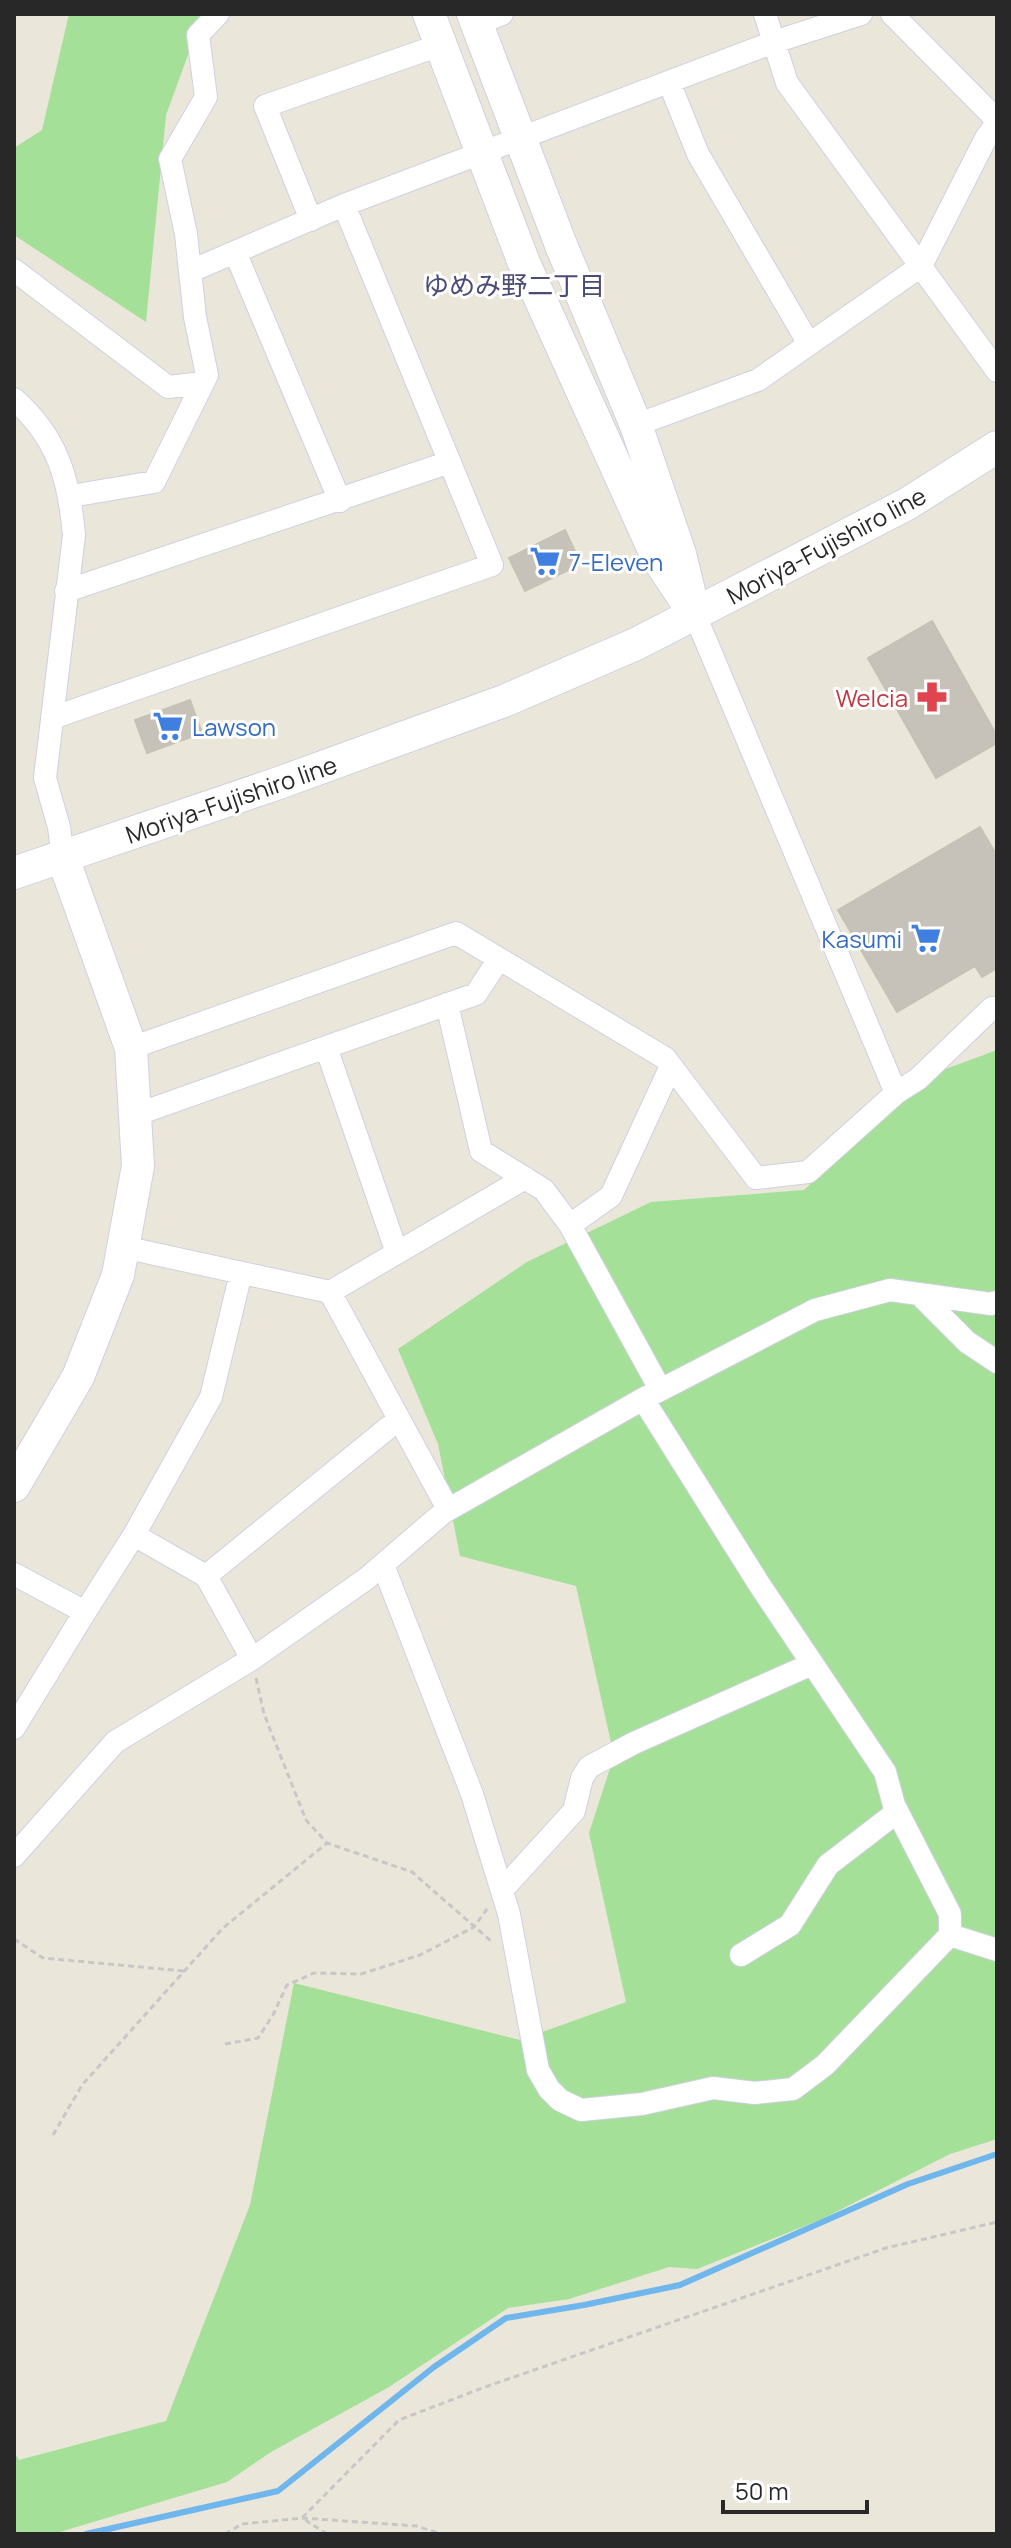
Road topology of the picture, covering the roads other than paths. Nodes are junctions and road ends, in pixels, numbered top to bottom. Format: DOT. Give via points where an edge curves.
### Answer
graph roads {
  1 [pos="218,14"];
  2 [pos="429,14"];
  3 [pos="765,14"];
  4 [pos="861,14"];
  5 [pos="892,14"];
  6 [pos="484,17"];
  7 [pos="774,42"];
  8 [pos="440,45"];
  9 [pos="669,82"];
  10 [pos="997,121"];
  11 [pos="522,138"];
  12 [pos="482,153"];
  13 [pos="344,205"];
  14 [pos="311,220"];
  15 [pos="235,252"];
  16 [pos="921,266"];
  17 [pos="14,270"];
  18 [pos="191,271"];
  19 [pos="809,344"];
  20 [pos="997,371"];
  21 [pos="203,383"];
  22 [pos="14,399"];
  23 [pos="636,425"];
  24 [pos="997,447"];
  25 [pos="450,462"];
  26 [pos="71,496"];
  27 [pos="340,501"];
  28 [pos="66,591"];
  29 [pos="695,615"];
  30 [pos="52,718"];
  31 [pos="63,858"];
  32 [pos="14,873"];
  33 [pos="499,959"];
  34 [pos="447,1004"];
  35 [pos="997,1008"];
  36 [pos="326,1047"];
  37 [pos="131,1048"];
  38 [pos="671,1066"];
  39 [pos="896,1093"];
  40 [pos="135,1115"];
  41 [pos="525,1178"];
  42 [pos="570,1225"];
  43 [pos="123,1247"];
  44 [pos="397,1253"];
  45 [pos="241,1273"];
  46 [pos="330,1292"];
  47 [pos="920,1295"];
  48 [pos="997,1302"];
  49 [pos="997,1362"];
  50 [pos="652,1394"];
  51 [pos="399,1419"];
  52 [pos="14,1486"];
  53 [pos="448,1509"];
  54 [pos="134,1535"];
  55 [pos="383,1565"];
  56 [pos="14,1574"];
  57 [pos="206,1576"];
  58 [pos="85,1612"];
  59 [pos="252,1659"];
  60 [pos="812,1664"];
  61 [pos="14,1728"];
  62 [pos="897,1812"];
  63 [pos="14,1856"];
  64 [pos="502,1890"];
  65 [pos="950,1935"];
  66 [pos="997,1950"];
  67 [pos="741,1955"];
  1 -- 18 [label="street" via="198,35 206,97 170,159"];
  2 -- 8 [label="main road"];
  3 -- 7 [label="street"];
  4 -- 7 [label="street"];
  5 -- 10 [label="street"];
  6 -- 11 [label="main road"];
  7 -- 9 [label="street"];
  7 -- 16 [label="street" via="787,83"];
  8 -- 12 [label="main road"];
  8 -- 14 [label="street" via="265,106"];
  9 -- 11 [label="street"];
  9 -- 19 [label="street" via="698,154"];
  10 -- 16 [label="street"];
  11 -- 12 [label="street"];
  11 -- 23 [label="main road"];
  12 -- 13 [label="street"];
  12 -- 29 [label="main road" via="524,263 658,559"];
  13 -- 14 [label="street"];
  13 -- 25 [label="street"];
  14 -- 15 [label="street"];
  15 -- 18 [label="street"];
  15 -- 27 [label="street"];
  16 -- 19 [label="street"];
  16 -- 20 [label="street"];
  17 -- 21 [label="street" via="168,387"];
  18 -- 21 [label="street" via="207,375"];
  19 -- 23 [label="street" via="758,380"];
  21 -- 26 [label="street" via="154,482"];
  22 -- 26 [label="street" via="49,440"];
  23 -- 29 [label="main road"];
  24 -- 29 [label="main road, Moriya-Fujishiro line" via="907,504"];
  25 -- 27 [label="street"];
  25 -- 30 [label="street" via="492,565"];
  26 -- 28 [label="street" via="74,535"];
  27 -- 28 [label="street"];
  28 -- 30 [label="street"];
  29 -- 31 [label="main road, Moriya-Fujishiro line" via="504,701"];
  29 -- 39 [label="street"];
  30 -- 31 [label="street" via="45,778"];
  31 -- 32 [label="main road, Moriya-Fujishiro line"];
  31 -- 37 [label="main road"];
  33 -- 34 [label="street" via="476,994"];
  33 -- 37 [label="street" via="456,933"];
  33 -- 38 [label="street"];
  34 -- 36 [label="street"];
  34 -- 41 [label="street" via="481,1151"];
  35 -- 39 [label="street"];
  36 -- 40 [label="street"];
  36 -- 44 [label="street"];
  37 -- 40 [label="main road"];
  38 -- 39 [label="street" via="756,1178 808,1172"];
  38 -- 42 [label="street" via="611,1196"];
  40 -- 43 [label="main road" via="138,1166"];
  41 -- 42 [label="street" via="544,1190"];
  41 -- 44 [label="street"];
  42 -- 50 [label="street"];
  43 -- 45 [label="street"];
  43 -- 52 [label="main road" via="118,1275 78,1377"];
  44 -- 46 [label="street"];
  45 -- 46 [label="street"];
  45 -- 54 [label="street" via="211,1397"];
  46 -- 51 [label="street"];
  47 -- 48 [label="street"];
  47 -- 49 [label="street" via="967,1342"];
  47 -- 50 [label="street" via="890,1290 815,1310"];
  50 -- 53 [label="street"];
  50 -- 60 [label="street" via="759,1584"];
  51 -- 53 [label="street"];
  51 -- 57 [label="street"];
  53 -- 55 [label="street"];
  54 -- 57 [label="street"];
  54 -- 58 [label="street"];
  55 -- 59 [label="street"];
  55 -- 64 [label="street" via="472,1794"];
  56 -- 58 [label="street"];
  57 -- 59 [label="street"];
  58 -- 61 [label="street"];
  59 -- 63 [label="street" via="115,1742"];
  60 -- 62 [label="street" via="885,1772"];
  60 -- 64 [label="street" via="589,1767 574,1811"];
  62 -- 65 [label="street" via="950,1914"];
  62 -- 67 [label="street" via="828,1865 790,1925"];
  64 -- 65 [label="street" via="538,2070 560,2100 581,2110 642,2104 713,2088 755,2093 793,2089 825,2065"];
  65 -- 66 [label="street"];
}
